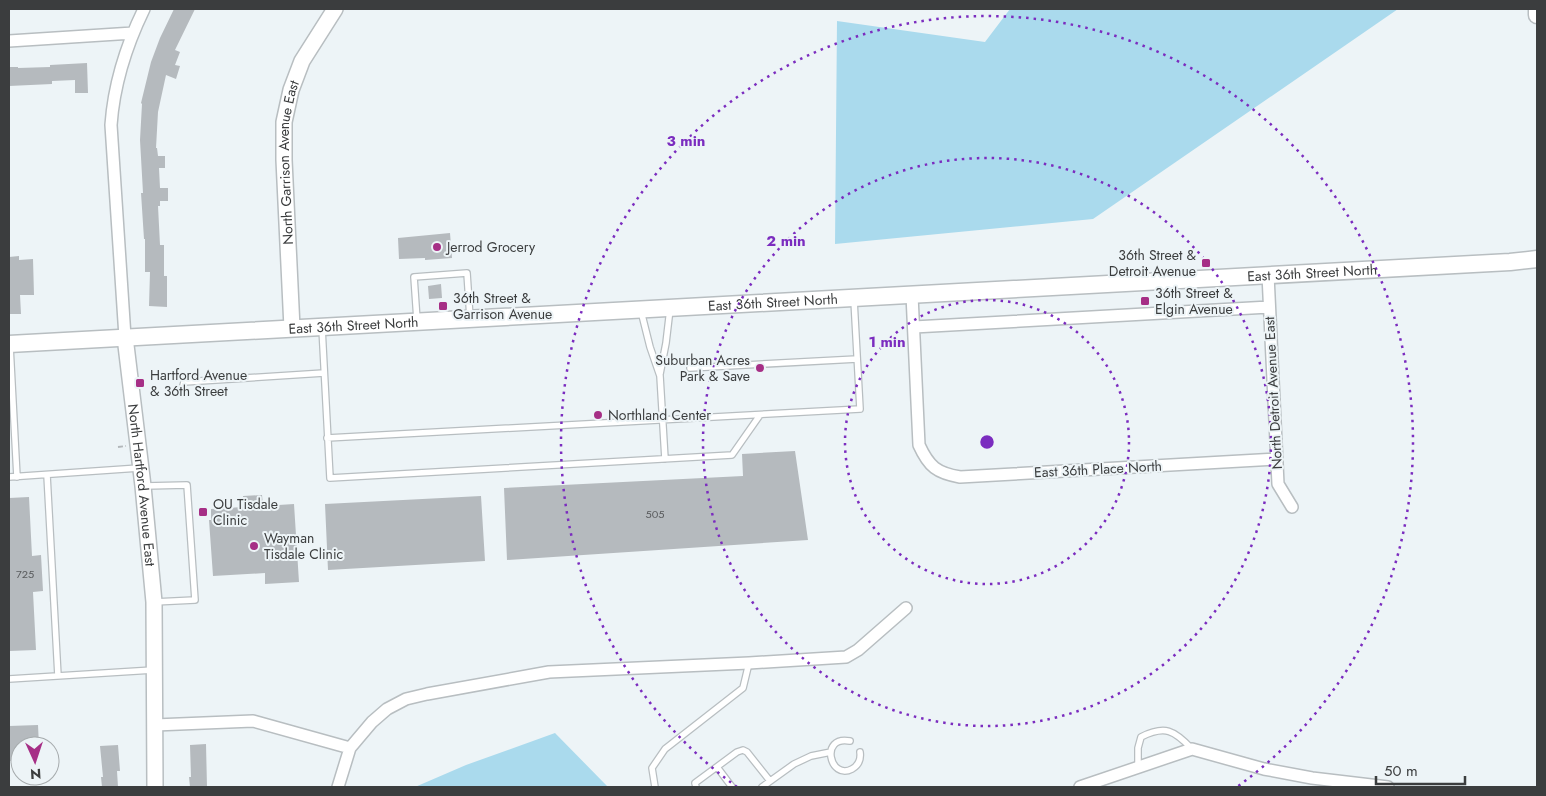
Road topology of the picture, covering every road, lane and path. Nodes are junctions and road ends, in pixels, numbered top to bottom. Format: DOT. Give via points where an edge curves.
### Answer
graph roads {
  1 [pos="144,9"];
  2 [pos="336,9"];
  3 [pos="1537,9"];
  4 [pos="1537,15"];
  5 [pos="132,33"];
  6 [pos="9,41"];
  7 [pos="1537,259"];
  8 [pos="1268,275"];
  9 [pos="912,295"];
  10 [pos="854,298"];
  11 [pos="670,307"];
  12 [pos="1269,307"];
  13 [pos="641,309"];
  14 [pos="470,318"];
  15 [pos="417,321"];
  16 [pos="321,326"];
  17 [pos="914,327"];
  18 [pos="292,328"];
  19 [pos="125,337"];
  20 [pos="9,344"];
  21 [pos="857,358"];
  22 [pos="690,368"];
  23 [pos="324,373"];
  24 [pos="660,376"];
  25 [pos="182,389"];
  26 [pos="760,416"];
  27 [pos="662,420"];
  28 [pos="327,438"];
  29 [pos="665,459"];
  30 [pos="1276,459"];
  31 [pos="140,468"];
  32 [pos="47,474"];
  33 [pos="9,477"];
  34 [pos="17,477"];
  35 [pos="142,486"];
  36 [pos="1292,507"];
  37 [pos="154,602"];
  38 [pos="906,608"];
  39 [pos="749,663"];
  40 [pos="155,670"];
  41 [pos="58,676"];
  42 [pos="9,679"];
  43 [pos="155,725"];
  44 [pos="850,741"];
  45 [pos="350,748"];
  46 [pos="1192,748"];
  47 [pos="831,752"];
  48 [pos="860,752"];
  49 [pos="717,767"];
  50 [pos="1138,767"];
  51 [pos="770,781"];
  52 [pos="155,787"];
  53 [pos="338,787"];
  54 [pos="655,787"];
  55 [pos="696,787"];
  56 [pos="732,787"];
  57 [pos="762,787"];
  58 [pos="1080,787"];
  59 [pos="1388,787"];
  1 -- 5 [label="street, North Hartford Avenue East"];
  2 -- 18 [label="street, North Garrison Avenue East" via="302,61 290,90 284,122"];
  3 -- 4 [label="main road"];
  5 -- 6 [label="street"];
  5 -- 19 [label="street, North Hartford Avenue East" via="118,77 111,125"];
  7 -- 8 [label="main road, East 36th Street North"];
  8 -- 9 [label="main road, East 36th Street North"];
  8 -- 12 [label="street, North Detroit Avenue East"];
  9 -- 10 [label="main road, East 36th Street North"];
  9 -- 17 [label="street"];
  10 -- 11 [label="main road, East 36th Street North"];
  10 -- 21 [label="lane"];
  11 -- 13 [label="main road, East 36th Street North"];
  11 -- 24 [label="lane"];
  12 -- 17 [label="street"];
  12 -- 30 [label="street, North Detroit Avenue East"];
  13 -- 14 [label="main road, East 36th Street North"];
  13 -- 24 [label="lane"];
  14 -- 15 [label="main road, East 36th Street North"];
  14 -- 15 [label="lane" via="467,274 414,277"];
  15 -- 16 [label="main road, East 36th Street North"];
  16 -- 18 [label="main road, East 36th Street North"];
  16 -- 23 [label="lane"];
  17 -- 30 [label="street, East 36th Place North" via="919,445 925,458 945,474 960,477"];
  18 -- 19 [label="main road, East 36th Street North"];
  19 -- 20 [label="main road, East 36th Street North"];
  19 -- 31 [label="street, North Hartford Avenue East"];
  20 -- 34 [label="lane"];
  21 -- 22 [label="lane"];
  21 -- 26 [label="lane" via="860,409"];
  23 -- 25 [label="lane" via="184,382"];
  23 -- 28 [label="lane"];
  24 -- 27 [label="lane"];
  26 -- 27 [label="lane"];
  26 -- 29 [label="lane" via="732,455"];
  27 -- 28 [label="lane"];
  27 -- 29 [label="lane"];
  28 -- 29 [label="lane" via="330,478"];
  30 -- 36 [label="street, North Detroit Avenue East" via="1278,484"];
  31 -- 32 [label="lane"];
  31 -- 35 [label="street, North Hartford Avenue East"];
  32 -- 34 [label="lane"];
  32 -- 41 [label="lane"];
  33 -- 34 [label="lane"];
  35 -- 37 [label="street, North Hartford Avenue East"];
  35 -- 37 [label="lane" via="187,486 195,600"];
  37 -- 40 [label="street, North Hartford Avenue East"];
  38 -- 39 [label="street" via="846,657"];
  39 -- 45 [label="street" via="549,672 427,694 406,699 387,709"];
  39 -- 54 [label="lane" via="743,688 665,749 652,768"];
  40 -- 41 [label="lane"];
  40 -- 43 [label="street, North Hartford Avenue East"];
  41 -- 42 [label="lane"];
  43 -- 45 [label="street" via="253,721"];
  43 -- 52 [label="street, North Hartford Avenue East"];
  44 -- 47 [label="lane" via="840,741"];
  45 -- 53 [label="street"];
  46 -- 50 [label="street"];
  46 -- 50 [label="lane" via="1181,737 1166,730 1153,731 1141,737"];
  46 -- 59 [label="street" via="1264,769"];
  47 -- 48 [label="lane" via="834,766 843,770 857,766"];
  47 -- 51 [label="lane" via="794,764"];
  49 -- 51 [label="lane" via="743,750"];
  49 -- 55 [label="lane" via="695,783"];
  49 -- 56 [label="lane"];
  50 -- 58 [label="street"];
  51 -- 57 [label="lane"];
}
